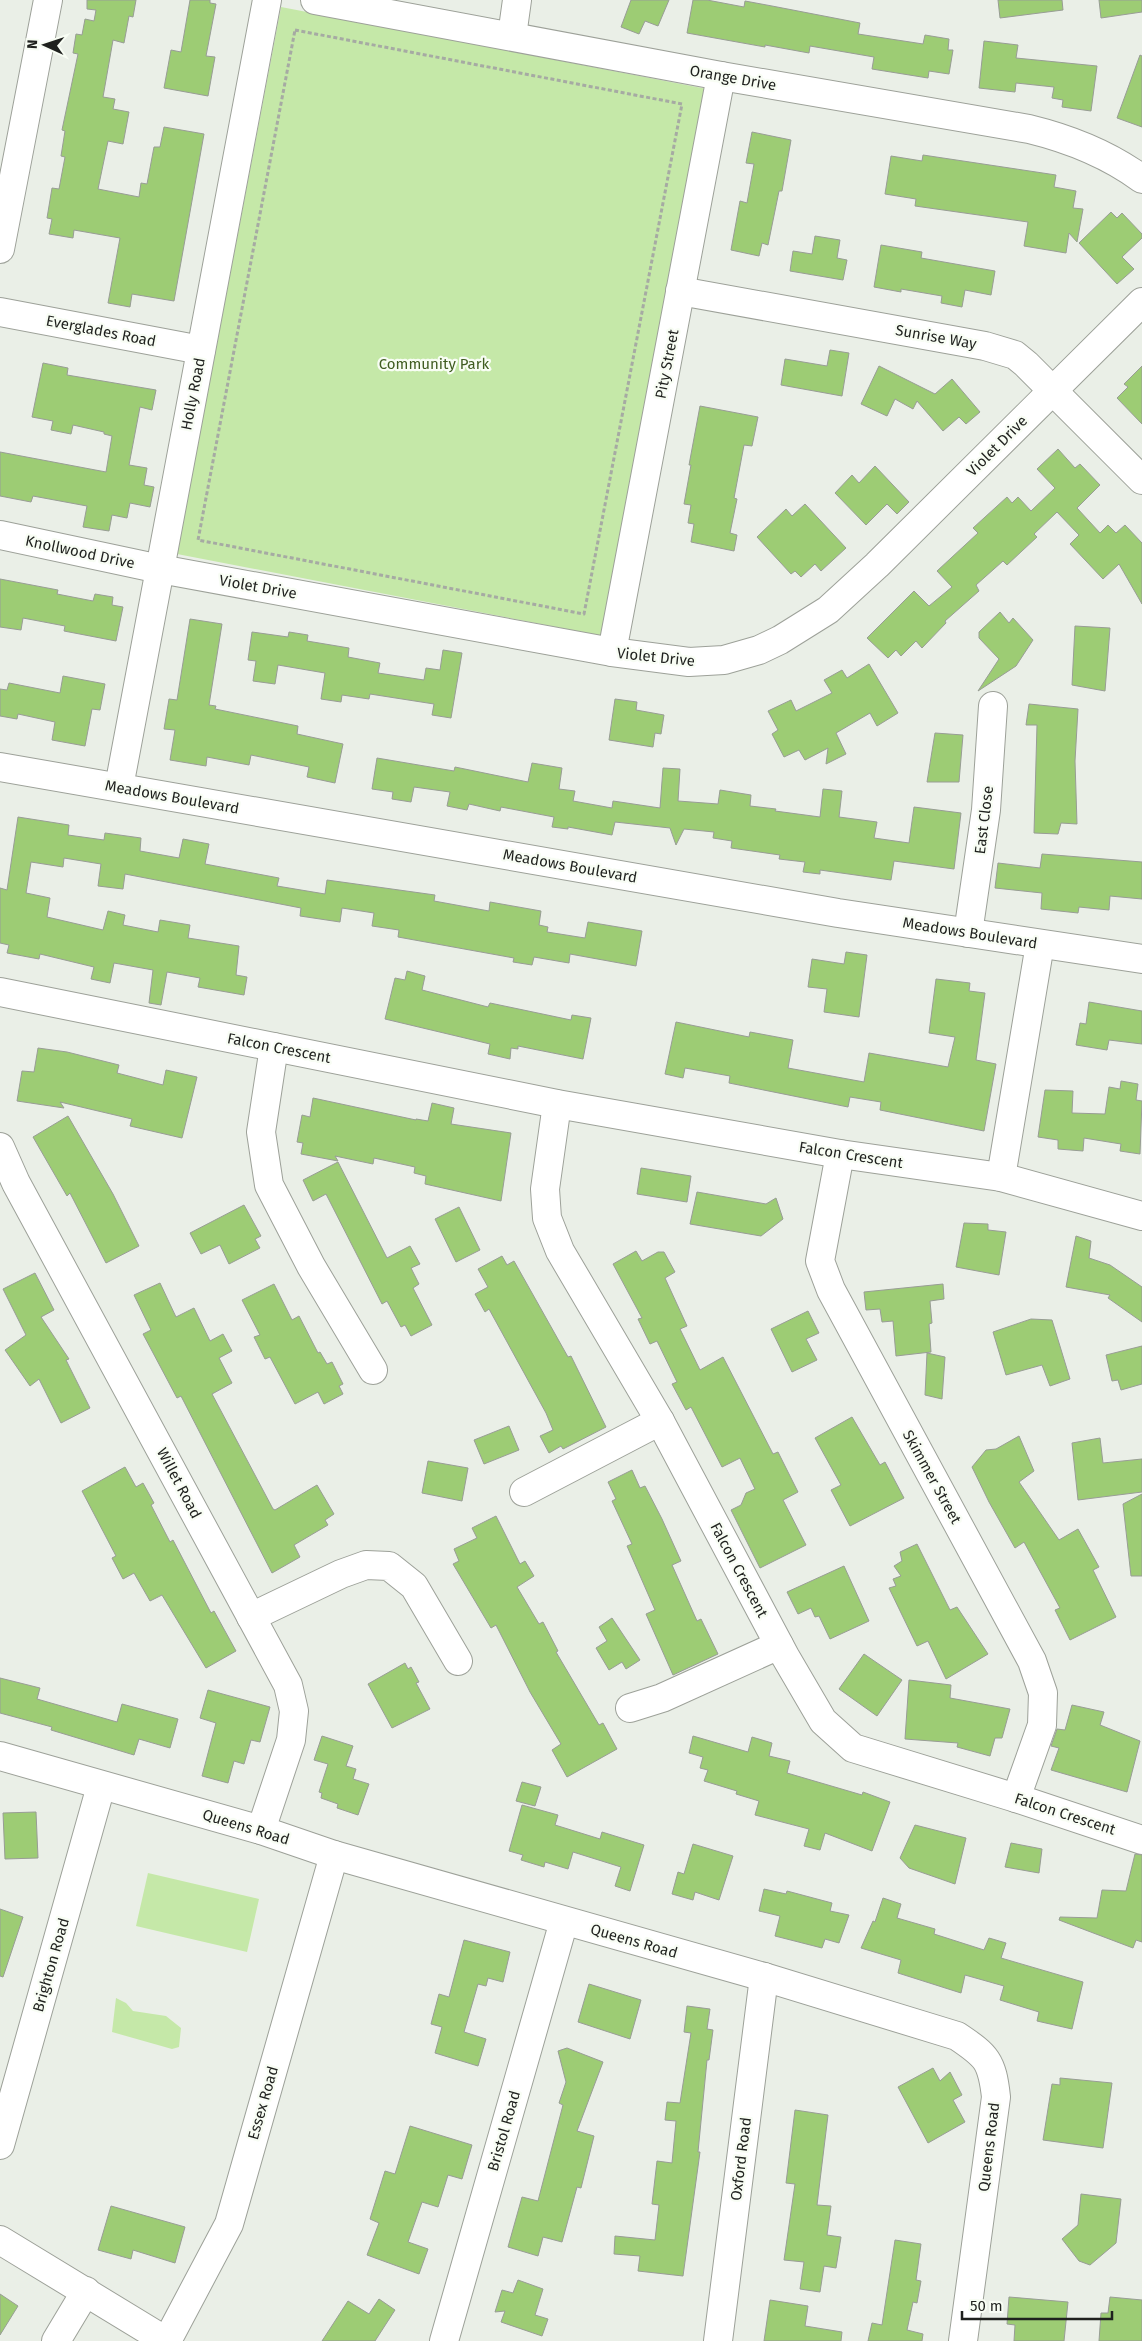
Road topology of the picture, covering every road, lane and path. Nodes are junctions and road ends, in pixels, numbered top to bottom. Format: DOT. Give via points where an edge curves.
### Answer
graph roads {
  1 [pos="48,0"];
  2 [pos="266,0"];
  3 [pos="315,0"];
  4 [pos="517,0"];
  5 [pos="512,36"];
  6 [pos="722,76"];
  7 [pos="1142,179"];
  8 [pos="0,249"];
  9 [pos="680,291"];
  10 [pos="1142,302"];
  11 [pos="0,312"];
  12 [pos="201,350"];
  13 [pos="1052,391"];
  14 [pos="1142,480"];
  15 [pos="0,535"];
  16 [pos="160,569"];
  17 [pos="584,614"];
  18 [pos="612,652"];
  19 [pos="994,706"];
  20 [pos="0,767"];
  21 [pos="119,787"];
  22 [pos="968,933"];
  23 [pos="1040,944"];
  24 [pos="1142,959"];
  25 [pos="0,994"];
  26 [pos="274,1047"];
  27 [pos="557,1104"];
  28 [pos="0,1147"];
  29 [pos="840,1154"];
  30 [pos="1001,1177"];
  31 [pos="8,1187"];
  32 [pos="1142,1216"];
  33 [pos="373,1370"];
  34 [pos="660,1420"];
  35 [pos="524,1492"];
  36 [pos="251,1617"];
  37 [pos="779,1645"];
  38 [pos="458,1662"];
  39 [pos="630,1708"];
  40 [pos="0,1756"];
  41 [pos="101,1786"];
  42 [pos="1016,1798"];
  43 [pos="261,1830"];
  44 [pos="1142,1840"];
  45 [pos="334,1854"];
  46 [pos="564,1921"];
  47 [pos="764,1977"];
  48 [pos="0,2145"];
  49 [pos="0,2240"];
  50 [pos="86,2291"];
  51 [pos="56,2341"];
  52 [pos="166,2341"];
  53 [pos="444,2341"];
  54 [pos="718,2341"];
  55 [pos="963,2341"];
  1 -- 8 [label="street"];
  2 -- 12 [label="street, Holly Road"];
  3 -- 5 [label="street, Orange Drive"];
  4 -- 5 [label="street"];
  5 -- 6 [label="street, Orange Drive"];
  6 -- 7 [label="street, Orange Drive" via="1054,135 1096,152"];
  6 -- 9 [label="street, Pity Street"];
  9 -- 13 [label="street, Sunrise Way" via="1000,350 1026,364"];
  9 -- 18 [label="street, Pity Street"];
  10 -- 13 [label="street, Violet Drive"];
  11 -- 12 [label="street, Everglades Road"];
  12 -- 16 [label="street, Holly Road"];
  13 -- 14 [label="street, Sunrise Way"];
  13 -- 18 [label="street, Violet Drive" via="848,593 796,632 741,656 707,662 667,661"];
  15 -- 16 [label="street, Knollwood Drive"];
  16 -- 18 [label="street, Violet Drive"];
  16 -- 21 [label="street, Holly Road"];
  17 -- 17 [label="path" via="198,540 295,30 682,104"];
  19 -- 22 [label="street, East Close" via="986,810"];
  20 -- 21 [label="street, Meadows Boulevard"];
  21 -- 22 [label="street, Meadows Boulevard"];
  22 -- 23 [label="street, Meadows Boulevard"];
  23 -- 24 [label="street, Meadows Boulevard"];
  23 -- 30 [label="street"];
  25 -- 26 [label="street, Falcon Crescent"];
  26 -- 27 [label="street, Falcon Crescent"];
  26 -- 33 [label="street" via="261,1132 269,1185 311,1266"];
  27 -- 29 [label="street, Falcon Crescent"];
  27 -- 34 [label="street, Falcon Crescent" via="545,1188 547,1218 560,1251"];
  28 -- 31 [label="street, Willet Road"];
  29 -- 30 [label="street, Falcon Crescent"];
  29 -- 42 [label="street, Skimmer Street" via="820,1261 830,1290 1032,1661 1043,1693 1042,1725"];
  30 -- 32 [label="street, Falcon Crescent"];
  31 -- 36 [label="street, Willet Road"];
  34 -- 35 [label="street"];
  34 -- 37 [label="street, Falcon Crescent"];
  36 -- 38 [label="street" via="341,1574 366,1565 389,1566 414,1586"];
  36 -- 43 [label="street, Willet Road" via="288,1685 294,1711 291,1740"];
  37 -- 39 [label="street" via="662,1698"];
  37 -- 42 [label="street, Falcon Crescent" via="823,1721 853,1748"];
  40 -- 41 [label="street, Queens Road"];
  41 -- 43 [label="street, Queens Road"];
  41 -- 48 [label="street, Brighton Road"];
  42 -- 44 [label="street, Falcon Crescent"];
  43 -- 45 [label="street, Queens Road"];
  45 -- 46 [label="street, Queens Road"];
  45 -- 52 [label="street, Essex Road" via="229,2224"];
  46 -- 47 [label="street, Queens Road"];
  46 -- 53 [label="street, Bristol Road"];
  47 -- 54 [label="street, Oxford Road"];
  47 -- 55 [label="street, Queens Road" via="942,2030 982,2053 994,2076 996,2097"];
  49 -- 50 [label="street"];
  50 -- 51 [label="street"];
  50 -- 52 [label="street"];
}
